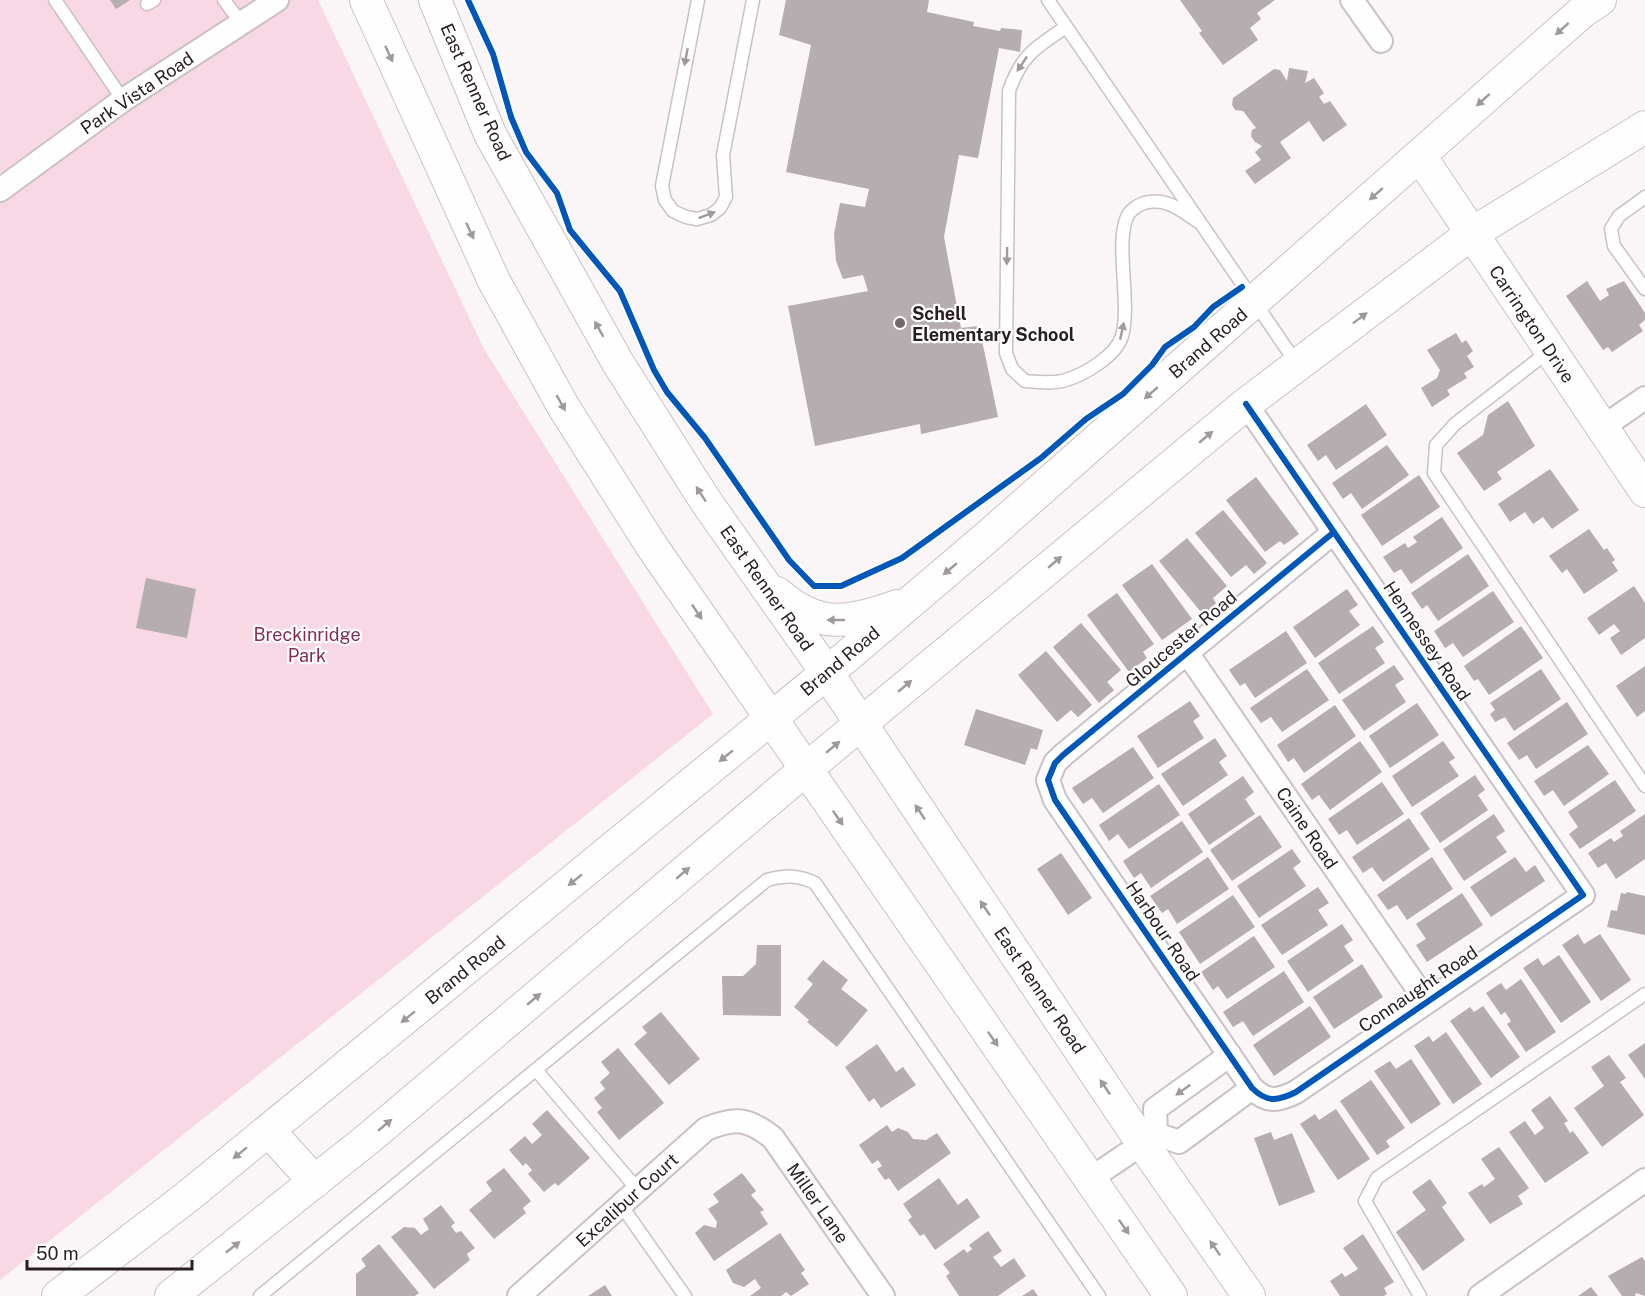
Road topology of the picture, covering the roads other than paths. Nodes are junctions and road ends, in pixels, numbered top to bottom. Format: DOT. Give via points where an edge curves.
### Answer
graph roads {
  1 [pos="55,0"];
  2 [pos="224,0"];
  3 [pos="277,0"];
  4 [pos="366,0"];
  5 [pos="435,0"];
  6 [pos="698,0"];
  7 [pos="753,0"];
  8 [pos="1048,0"];
  9 [pos="1352,0"];
  10 [pos="1600,0"];
  11 [pos="241,23"];
  12 [pos="1066,27"];
  13 [pos="1381,41"];
  14 [pos="123,100"];
  15 [pos="1645,127"];
  16 [pos="1420,156"];
  17 [pos="0,190"];
  18 [pos="1645,197"];
  19 [pos="1197,220"];
  20 [pos="1471,234"];
  21 [pos="1645,290"];
  22 [pos="1253,303"];
  23 [pos="1550,350"];
  24 [pos="1297,365"];
  25 [pos="1645,398"];
  26 [pos="1246,404"];
  27 [pos="1603,428"];
  28 [pos="1645,491"];
  29 [pos="1334,532"];
  30 [pos="759,577"];
  31 [pos="912,601"];
  32 [pos="1188,654"];
  33 [pos="827,673"];
  34 [pos="771,719"];
  35 [pos="860,723"];
  36 [pos="805,770"];
  37 [pos="1050,772"];
  38 [pos="1645,786"];
  39 [pos="1583,895"];
  40 [pos="1645,994"];
  41 [pos="1426,1001"];
  42 [pos="1230,1056"];
  43 [pos="536,1070"];
  44 [pos="1260,1094"];
  45 [pos="744,1120"];
  46 [pos="269,1131"];
  47 [pos="1149,1138"];
  48 [pos="1090,1179"];
  49 [pos="1645,1180"];
  50 [pos="315,1182"];
  51 [pos="638,1190"];
  52 [pos="621,1205"];
  53 [pos="58,1296"];
  54 [pos="171,1296"];
  55 [pos="260,1296"];
  56 [pos="519,1296"];
  57 [pos="686,1296"];
  58 [pos="883,1296"];
  59 [pos="1099,1296"];
  60 [pos="1172,1296"];
  61 [pos="1249,1296"];
  62 [pos="1420,1296"];
  63 [pos="1480,1296"];
  1 -- 14 [label="lane"];
  2 -- 11 [label="lane"];
  3 -- 11 [label="street, Park Vista Road"];
  4 -- 34 [label="main road, one-way" via="494,281 563,406 651,545"];
  30 -- 5 [label="main road, East Renner Road, one-way" via="612,353 490,134"];
  6 -- 7 [label="lane, one-way" via="662,186 673,211 697,219 711,215 726,197 723,155"];
  8 -- 12 [label="lane"];
  9 -- 13 [label="street"];
  10 -- 16 [label="main road, Brand Road, one-way"];
  11 -- 14 [label="street, Park Vista Road"];
  12 -- 19 [label="lane"];
  12 -- 19 [label="lane, one-way" via="1030,52 1017,68 1009,91 1006,353 1012,369 1025,381 1065,381 1110,354 1122,337 1124,322 1127,216 1138,205 1155,200 1172,203"];
  14 -- 17 [label="street, Park Vista Road"];
  15 -- 20 [label="main road"];
  16 -- 20 [label="main road, Carrington Drive"];
  16 -- 22 [label="main road, Brand Road, one-way"];
  18 -- 21 [label="lane" via="1619,216 1611,229 1614,246"];
  19 -- 22 [label="lane"];
  20 -- 23 [label="main road, Carrington Drive"];
  24 -- 20 [label="main road, one-way"];
  22 -- 24 [label="lane"];
  22 -- 31 [label="main road, Brand Road, one-way"];
  23 -- 27 [label="main road, Carrington Drive"];
  23 -- 38 [label="lane" via="1455,424 1436,445 1434,473"];
  24 -- 26 [label="main road"];
  25 -- 27 [label="street"];
  26 -- 29 [label="street, Hennessey Road"];
  35 -- 26 [label="main road, one-way"];
  27 -- 28 [label="main road, Carrington Drive"];
  29 -- 32 [label="street, Gloucester Road"];
  29 -- 39 [label="street, Hennessey Road"];
  31 -- 30 [label="main road, one-way" via="858,619 831,621 792,606"];
  30 -- 33 [label="main road, East Renner Road"];
  31 -- 33 [label="main road, Brand Road"];
  32 -- 37 [label="street, Gloucester Road" via="1063,755"];
  32 -- 41 [label="street, Caine Road"];
  33 -- 34 [label="main road, Brand Road"];
  33 -- 35 [label="main road, East Renner Road"];
  34 -- 36 [label="main road"];
  34 -- 46 [label="main road, Brand Road, one-way"];
  36 -- 35 [label="main road, one-way"];
  47 -- 35 [label="main road, East Renner Road, one-way"];
  36 -- 48 [label="main road, one-way"];
  50 -- 36 [label="main road, one-way"];
  37 -- 42 [label="street, Harbour Road" via="1049,789 1055,800"];
  39 -- 41 [label="street, Connaught Road"];
  40 -- 62 [label="lane" via="1377,1178 1365,1201"];
  41 -- 44 [label="street, Connaught Road" via="1296,1092 1275,1101"];
  42 -- 44 [label="street, Harbour Road"];
  42 -- 47 [label="street, one-way" via="1155,1109"];
  43 -- 51 [label="lane"];
  43 -- 55 [label="lane"];
  43 -- 59 [label="lane" via="767,880 800,876 816,883"];
  44 -- 47 [label="street" via="1179,1142"];
  45 -- 51 [label="street, Excalibur Court" via="726,1121 706,1129"];
  45 -- 58 [label="street, Miller Lane" via="773,1138"];
  46 -- 50 [label="main road"];
  46 -- 53 [label="main road, Brand Road, one-way"];
  47 -- 48 [label="street"];
  61 -- 47 [label="main road, East Renner Road, one-way"];
  48 -- 60 [label="main road, one-way"];
  49 -- 63 [label="street"];
  54 -- 50 [label="main road, one-way"];
  51 -- 52 [label="street, Excalibur Court"];
  52 -- 56 [label="street, Excalibur Court"];
  52 -- 57 [label="lane"];
}
